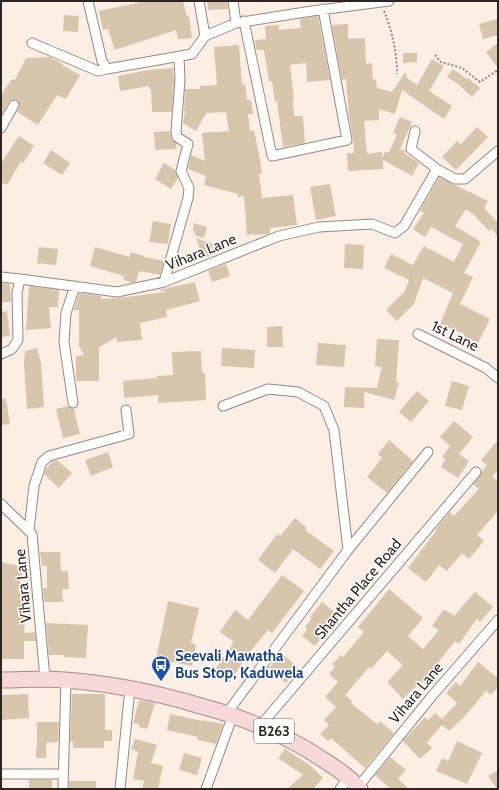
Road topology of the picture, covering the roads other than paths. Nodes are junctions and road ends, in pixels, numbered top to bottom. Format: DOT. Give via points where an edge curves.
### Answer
graph roads {
  1 [pos="88,1"];
  2 [pos="199,1"];
  3 [pos="233,1"];
  4 [pos="310,1"];
  5 [pos="385,2"];
  6 [pos="323,9"];
  7 [pos="312,11"];
  8 [pos="240,22"];
  9 [pos="205,36"];
  10 [pos="32,43"];
  11 [pos="179,56"];
  12 [pos="107,69"];
  13 [pos="14,105"];
  14 [pos="1,128"];
  15 [pos="414,131"];
  16 [pos="498,151"];
  17 [pos="437,169"];
  18 [pos="1,277"];
  19 [pos="20,279"];
  20 [pos="164,282"];
  21 [pos="75,286"];
  22 [pos="418,334"];
  23 [pos="1,354"];
  24 [pos="498,378"];
  25 [pos="72,403"];
  26 [pos="223,406"];
  27 [pos="126,410"];
  28 [pos="428,452"];
  29 [pos="476,472"];
  30 [pos="1,504"];
  31 [pos="29,530"];
  32 [pos="348,550"];
  33 [pos="498,620"];
  34 [pos="45,679"];
  35 [pos="1,680"];
  36 [pos="66,680"];
  37 [pos="130,688"];
  38 [pos="230,714"];
  39 [pos="261,725"];
  40 [pos="1,774"];
  41 [pos="63,774"];
  42 [pos="356,784"];
  43 [pos="63,789"];
  44 [pos="120,789"];
  45 [pos="206,789"];
  46 [pos="340,789"];
  1 -- 12 [label="street" via="102,61"];
  2 -- 9 [label="street"];
  3 -- 8 [label="street"];
  4 -- 7 [label="street"];
  5 -- 6 [label="street"];
  6 -- 7 [label="street"];
  6 -- 8 [label="street" via="347,140 272,156"];
  7 -- 8 [label="street"];
  8 -- 9 [label="street"];
  9 -- 11 [label="street" via="192,54"];
  10 -- 12 [label="street" via="98,71"];
  11 -- 12 [label="street"];
  11 -- 20 [label="street" via="176,131 177,136 188,144 181,171 189,188"];
  13 -- 14 [label="street"];
  15 -- 17 [label="street" via="411,149"];
  16 -- 17 [label="street" via="465,179 455,179"];
  17 -- 20 [label="street, Vihara Lane" via="404,226 395,233 372,224 319,227 279,236"];
  18 -- 19 [label="street, Vihara Lane"];
  19 -- 21 [label="street, Vihara Lane"];
  19 -- 23 [label="street" via="17,293 18,340 12,349"];
  20 -- 21 [label="street, Vihara Lane" via="117,292"];
  21 -- 25 [label="street" via="66,313 64,342"];
  22 -- 24 [label="street, 1st Lane" via="486,368"];
  26 -- 32 [label="street" via="268,389 298,392 324,406 334,430"];
  27 -- 31 [label="street" via="129,434 50,456 42,462 34,486"];
  28 -- 32 [label="street"];
  29 -- 39 [label="street, Shantha Place Road"];
  30 -- 31 [label="street, Vihara Lane"];
  31 -- 34 [label="street, Vihara Lane" via="32,534"];
  32 -- 38 [label="street"];
  33 -- 42 [label="street, Vihara Lane"];
  34 -- 35 [label="main road, B263"];
  34 -- 36 [label="main road, B263"];
  36 -- 37 [label="main road, B263"];
  36 -- 41 [label="street"];
  37 -- 38 [label="main road, B263"];
  37 -- 44 [label="street"];
  38 -- 39 [label="main road, B263"];
  38 -- 45 [label="street"];
  39 -- 42 [label="main road, B263" via="301,745"];
  40 -- 41 [label="street"];
  41 -- 43 [label="street"];
  42 -- 46 [label="street, Vihara Lane"];
}
